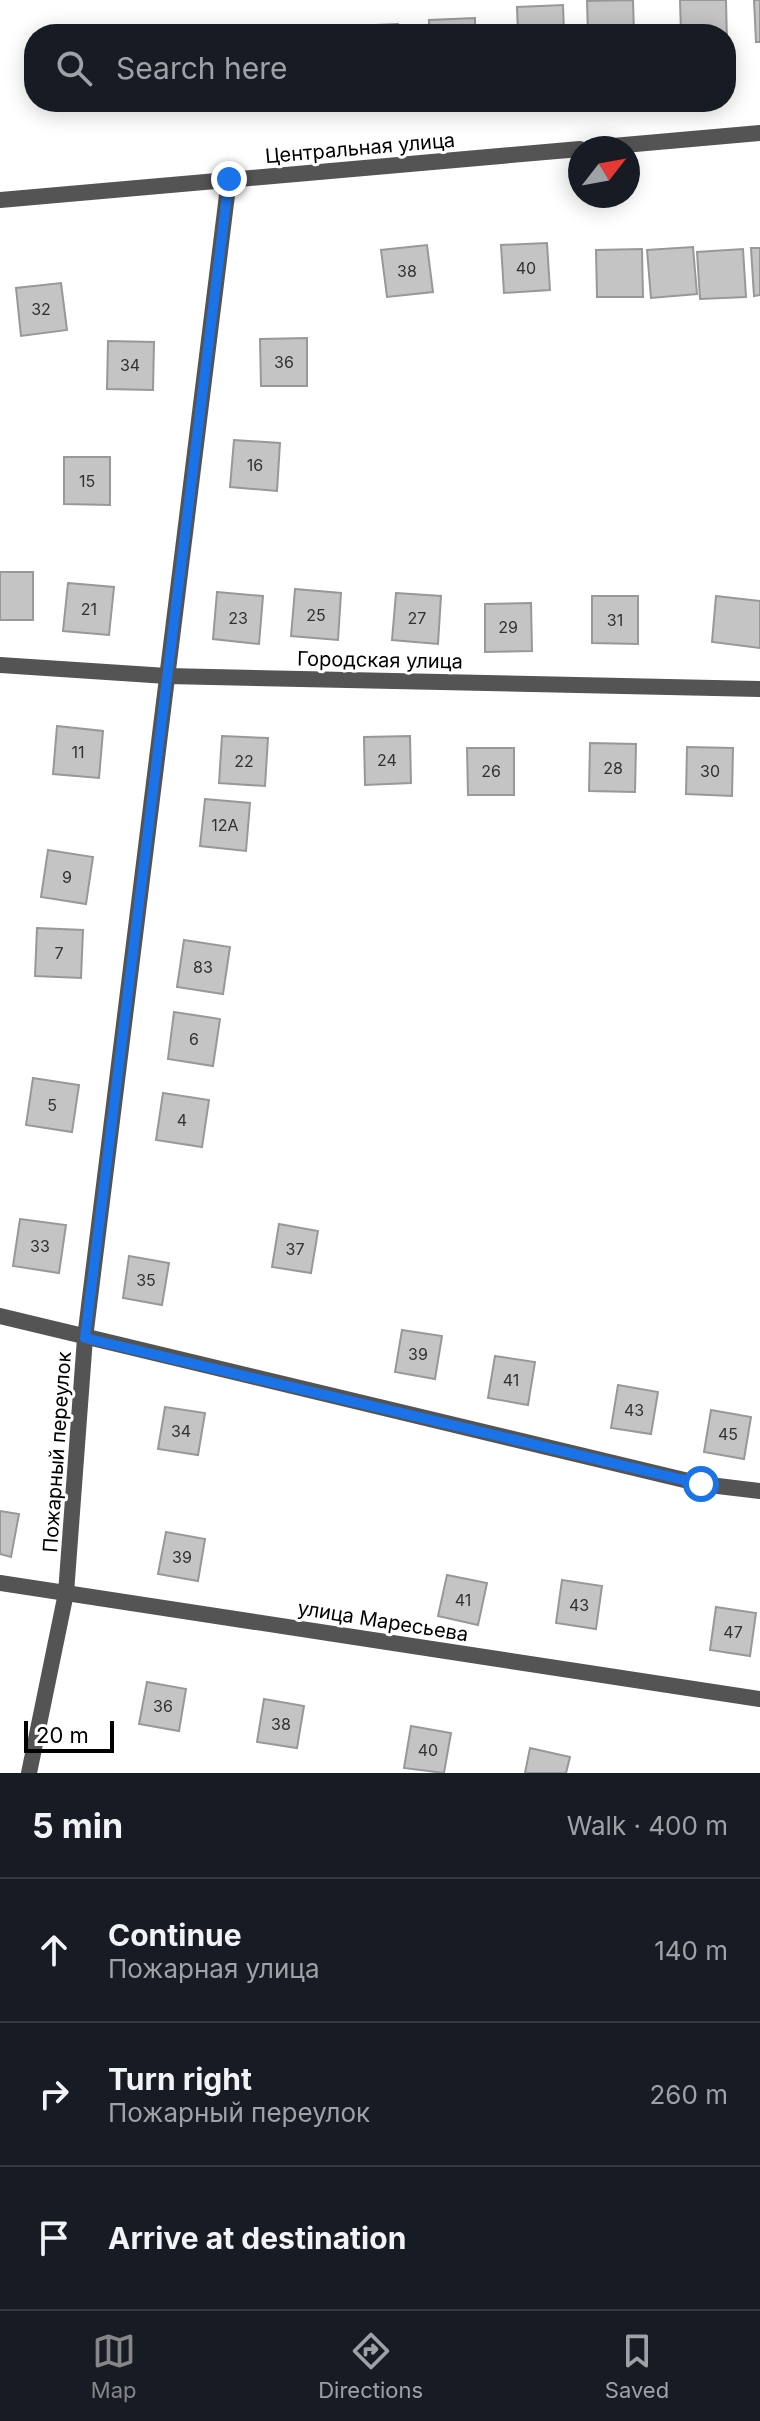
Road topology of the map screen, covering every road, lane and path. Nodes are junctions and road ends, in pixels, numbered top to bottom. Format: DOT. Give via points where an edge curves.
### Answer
graph roads {
  1 [pos="760,133"];
  2 [pos="640,144"];
  3 [pos="568,150"];
  4 [pos="229,179"];
  5 [pos="0,200"];
  6 [pos="0,665"];
  7 [pos="167,676"];
  8 [pos="760,689"];
  9 [pos="0,1316"];
  10 [pos="85,1338"];
  11 [pos="760,1491"];
  12 [pos="0,1583"];
  13 [pos="66,1593"];
  14 [pos="760,1699"];
  15 [pos="29,1773"];
  1 -- 2 [label="street"];
  3 -- 4 [label="street, Центральная улица"];
  4 -- 5 [label="street, Центральная улица"];
  4 -- 7 [label="street, Пожарный переулок"];
  6 -- 7 [label="street, Городская улица"];
  7 -- 8 [label="street, Городская улица"];
  7 -- 10 [label="street, Пожарный переулок"];
  9 -- 10 [label="street"];
  10 -- 11 [label="street" via="701,1484"];
  10 -- 13 [label="street, Пожарный переулок"];
  12 -- 13 [label="street, улица Маресьева"];
  13 -- 14 [label="street, улица Маресьева"];
  13 -- 15 [label="street, Пожарный переулок"];
}
